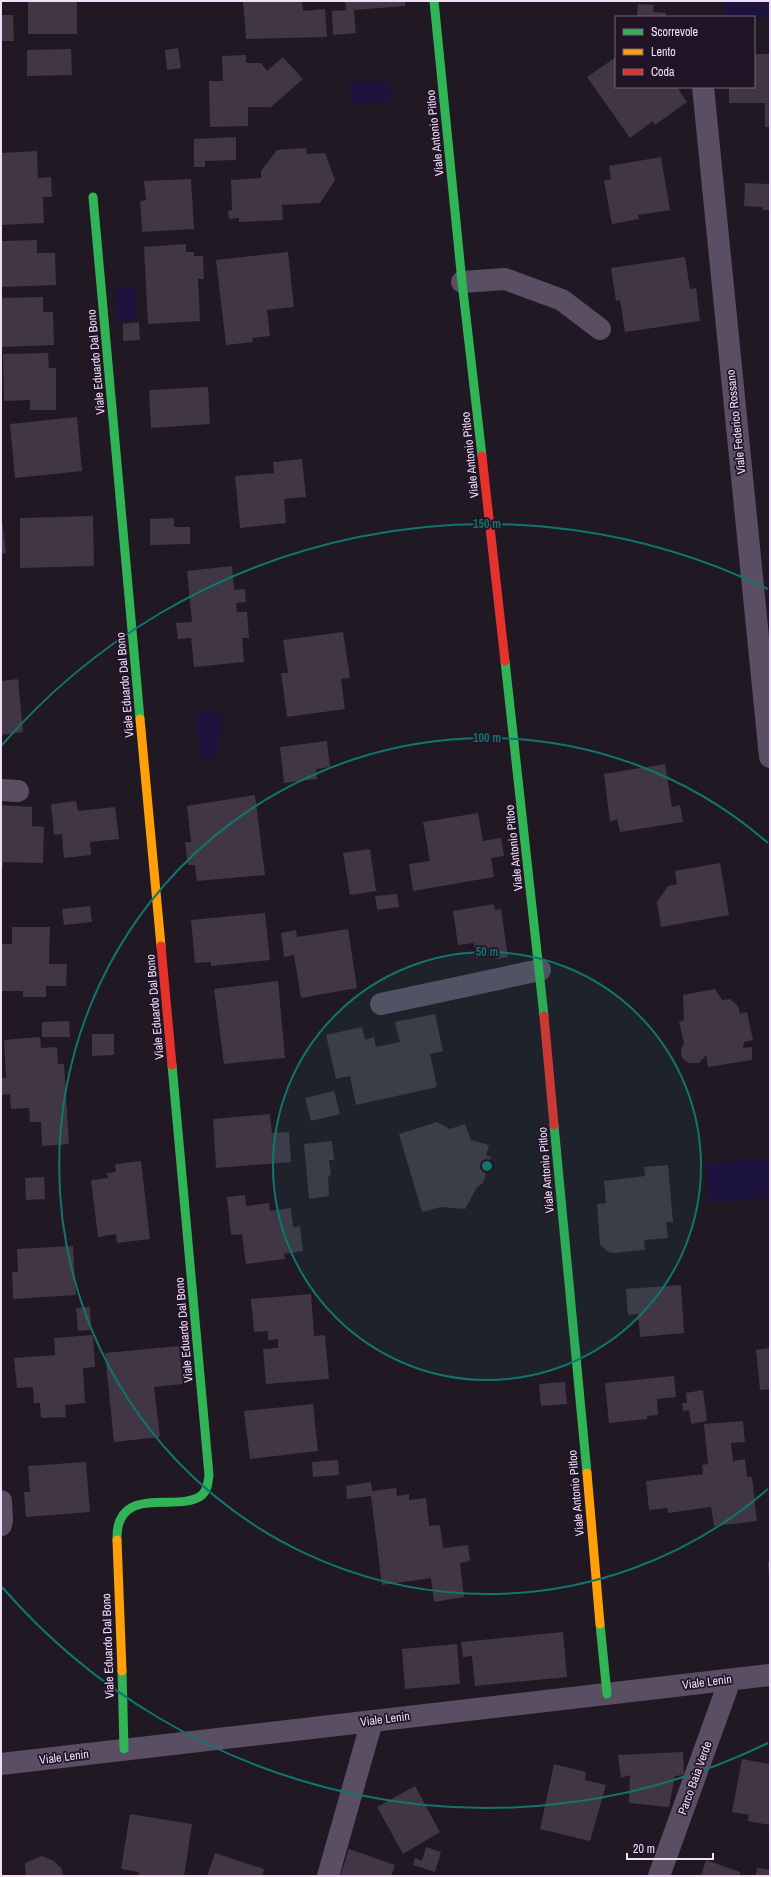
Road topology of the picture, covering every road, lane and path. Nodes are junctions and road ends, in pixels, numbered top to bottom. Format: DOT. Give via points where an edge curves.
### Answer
graph roads {
  1 [pos="434,1"];
  2 [pos="703,88"];
  3 [pos="93,197"];
  4 [pos="462,282"];
  5 [pos="600,329"];
  6 [pos="768,707"];
  7 [pos="770,757"];
  8 [pos="540,970"];
  9 [pos="381,1004"];
  10 [pos="1,1501"];
  11 [pos="1,1525"];
  12 [pos="770,1675"];
  13 [pos="730,1680"];
  14 [pos="607,1694"];
  15 [pos="372,1721"];
  16 [pos="124,1749"];
  17 [pos="1,1764"];
  18 [pos="328,1876"];
  19 [pos="659,1876"];
  1 -- 4 [label="street, Viale Antonio Pitloo"];
  2 -- 6 [label="street, Viale Federico Rossano"];
  3 -- 16 [label="street, Viale Eduardo Dal Bono" via="210,1483 197,1499 135,1506 126,1513 117,1530"];
  4 -- 5 [label="street" via="505,278 562,300"];
  4 -- 8 [label="street, Viale Antonio Pitloo"];
  6 -- 7 [label="street, Viale Federico Rossano"];
  8 -- 9 [label="street"];
  8 -- 14 [label="street, Viale Antonio Pitloo"];
  10 -- 11 [label="street"];
  12 -- 13 [label="street, Viale Lenin"];
  13 -- 14 [label="street, Viale Lenin"];
  13 -- 19 [label="street, Parco Baia Verde"];
  14 -- 15 [label="street, Viale Lenin"];
  15 -- 16 [label="street, Viale Lenin"];
  15 -- 18 [label="street"];
  16 -- 17 [label="street, Viale Lenin"];
}
